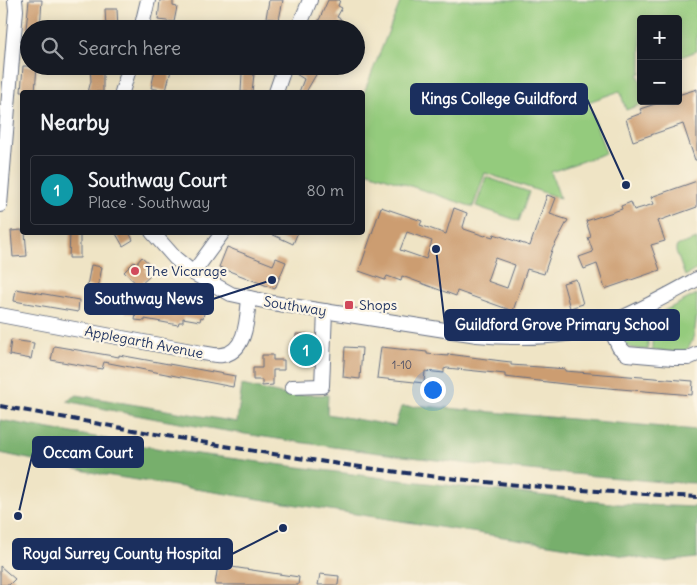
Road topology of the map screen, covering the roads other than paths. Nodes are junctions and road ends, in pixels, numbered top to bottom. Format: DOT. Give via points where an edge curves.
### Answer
graph roads {
  1 [pos="15,0"];
  2 [pos="148,0"];
  3 [pos="310,0"];
  4 [pos="143,20"];
  5 [pos="302,20"];
  6 [pos="127,75"];
  7 [pos="282,75"];
  8 [pos="123,90"];
  9 [pos="277,90"];
  10 [pos="0,205"];
  11 [pos="155,235"];
  12 [pos="222,235"];
  13 [pos="193,273"];
  14 [pos="697,279"];
  15 [pos="249,298"];
  16 [pos="326,311"];
  17 [pos="0,316"];
  18 [pos="608,324"];
  19 [pos="697,354"];
  20 [pos="292,387"];
  1 -- 10 [label="street"];
  2 -- 4 [label="street"];
  3 -- 5 [label="street"];
  6 -- 8 [label="street"];
  7 -- 9 [label="street"];
  11 -- 13 [label="street, Southway"];
  12 -- 13 [label="street"];
  13 -- 15 [label="street, Southway" via="231,294"];
  14 -- 18 [label="street, Southway"];
  15 -- 16 [label="street, Southway"];
  15 -- 17 [label="street, Applegarth Avenue" via="240,343 224,355"];
  16 -- 18 [label="street, Southway" via="506,338 550,336"];
  16 -- 20 [label="street" via="322,386"];
  18 -- 19 [label="street" via="619,347 627,354 688,358"];
}
